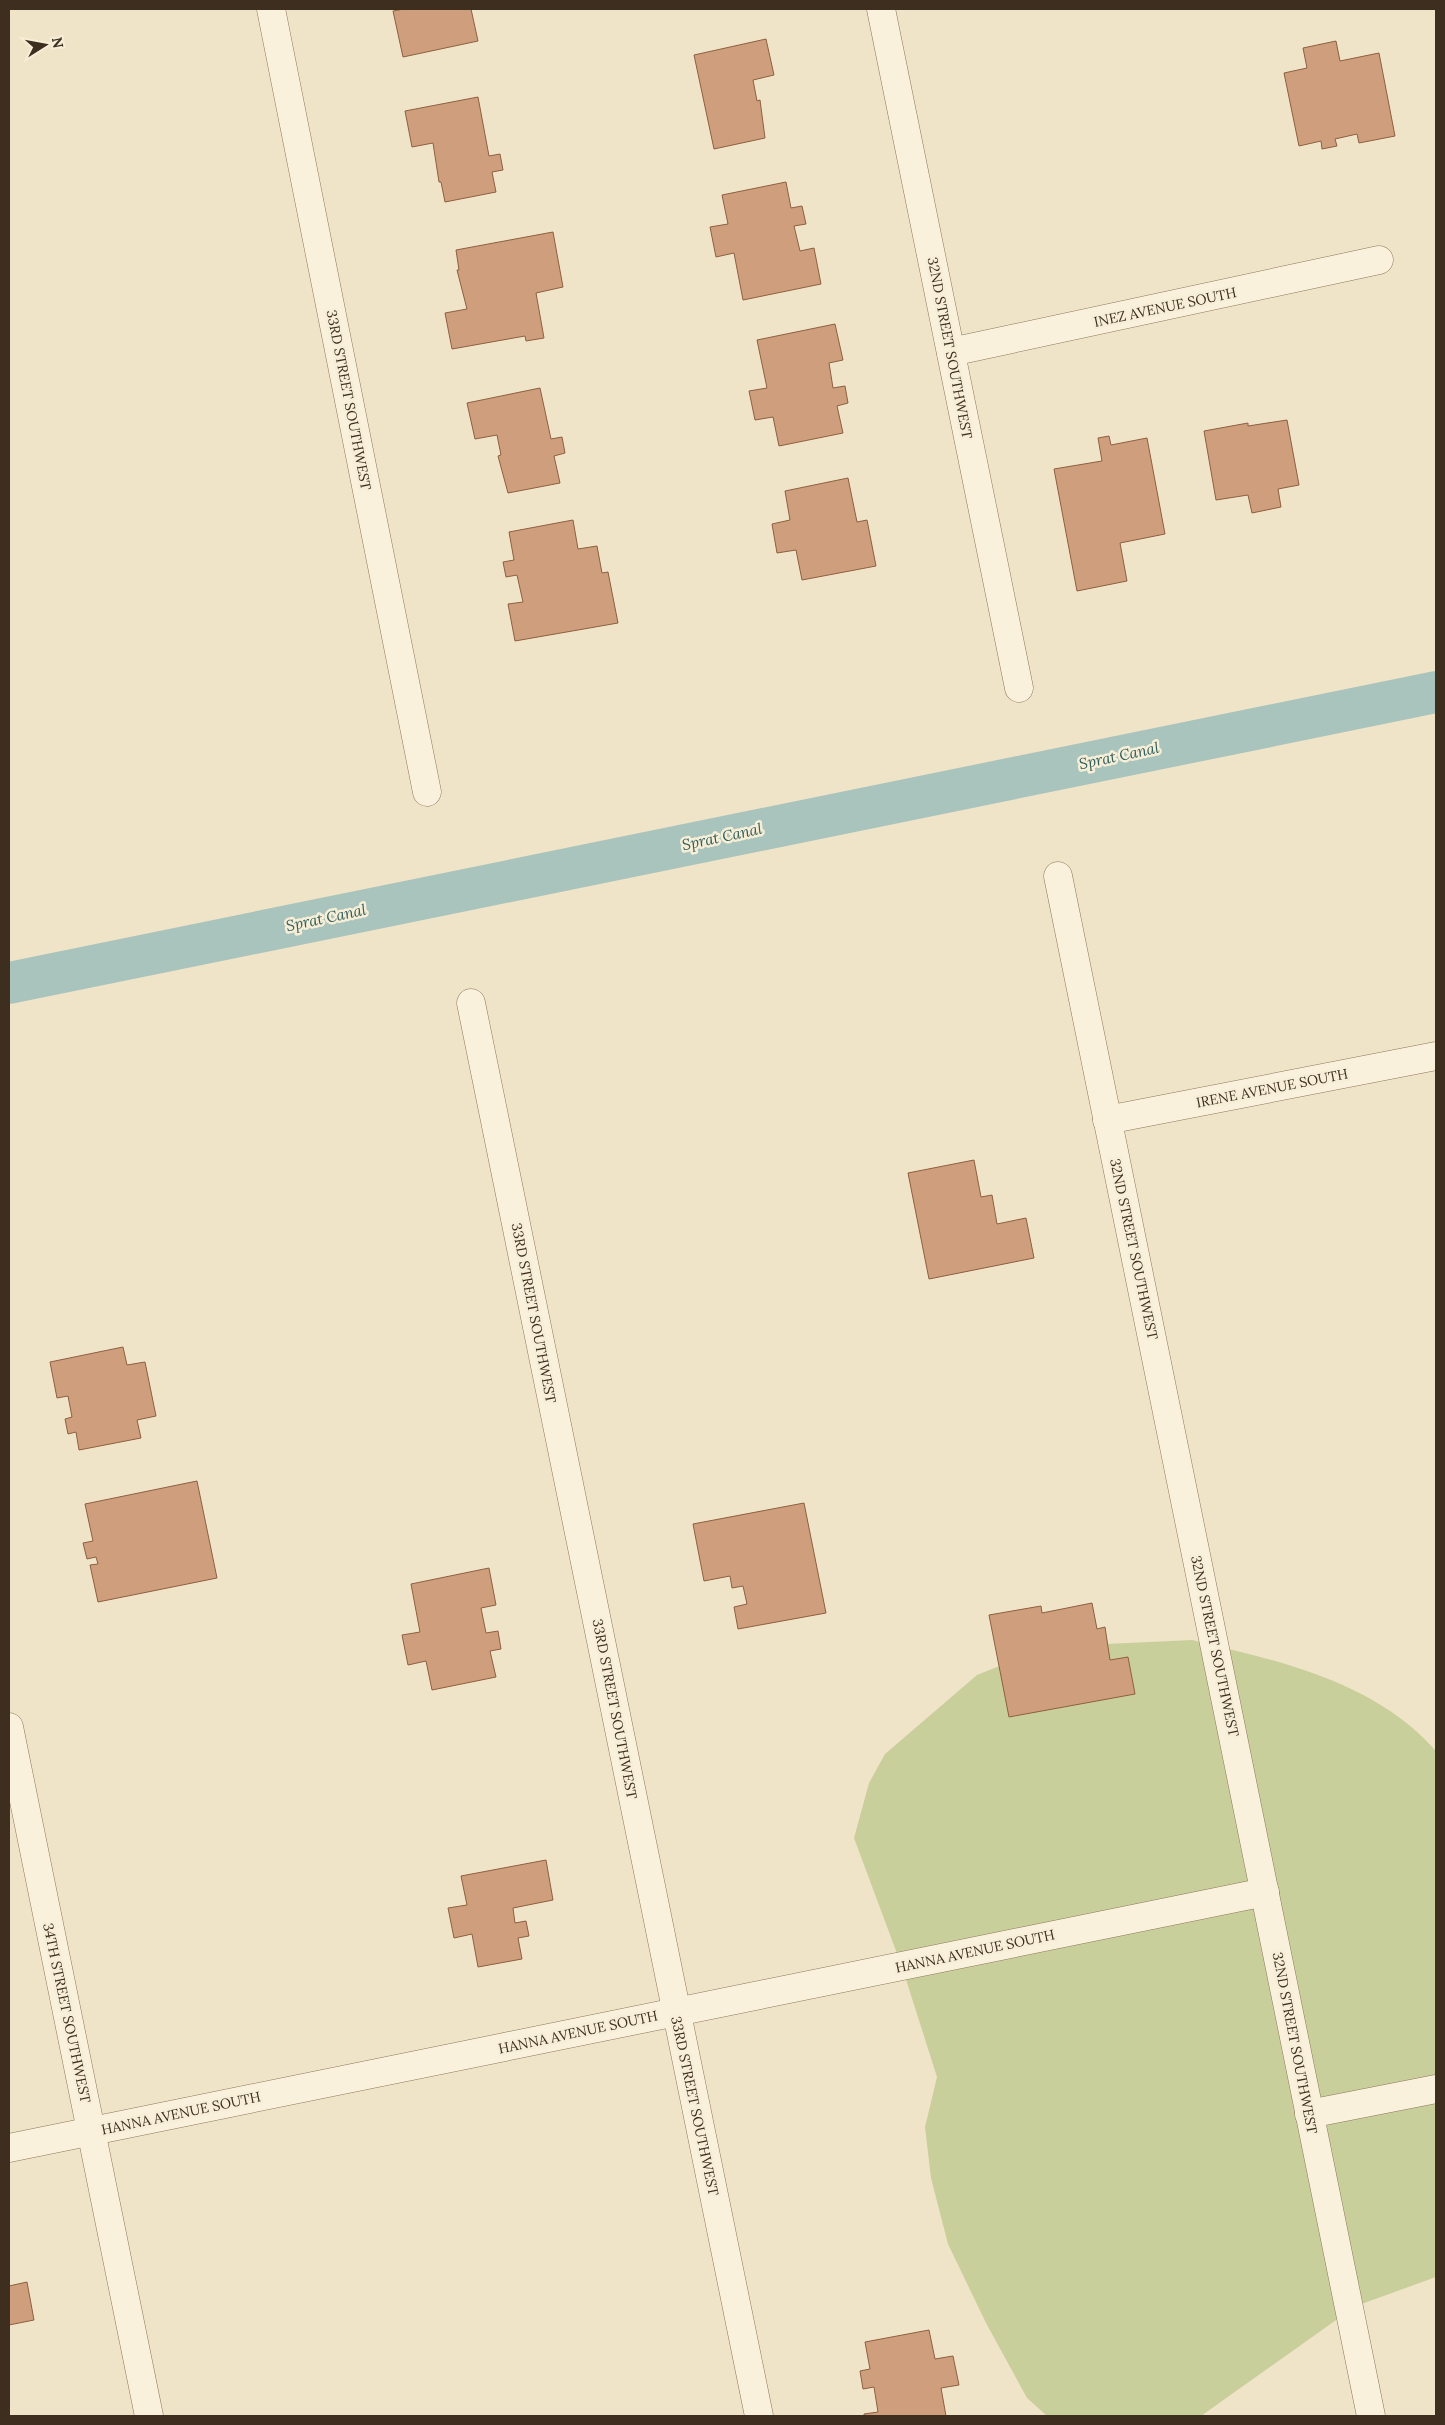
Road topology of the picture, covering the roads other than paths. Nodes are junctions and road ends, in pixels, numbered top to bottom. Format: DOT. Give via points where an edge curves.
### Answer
graph roads {
  1 [pos="271,9"];
  2 [pos="881,9"];
  3 [pos="1379,260"];
  4 [pos="951,352"];
  5 [pos="1019,688"];
  6 [pos="427,792"];
  7 [pos="1058,876"];
  8 [pos="471,1003"];
  9 [pos="1436,1056"];
  10 [pos="1107,1120"];
  11 [pos="9,1727"];
  12 [pos="1265,1892"];
  13 [pos="676,2012"];
  14 [pos="1436,2089"];
  15 [pos="1309,2114"];
  16 [pos="91,2132"];
  17 [pos="9,2148"];
  18 [pos="149,2416"];
  19 [pos="759,2416"];
  20 [pos="1371,2416"];
  1 -- 6 [label="street, 33RD STREET SOUTHWEST"];
  2 -- 4 [label="street, 32ND STREET SOUTHWEST"];
  3 -- 4 [label="street, INEZ AVENUE SOUTH"];
  4 -- 5 [label="street, 32ND STREET SOUTHWEST"];
  7 -- 10 [label="street, 32ND STREET SOUTHWEST"];
  8 -- 13 [label="street, 33RD STREET SOUTHWEST"];
  9 -- 10 [label="street, IRENE AVENUE SOUTH"];
  10 -- 12 [label="street, 32ND STREET SOUTHWEST"];
  11 -- 16 [label="street, 34TH STREET SOUTHWEST"];
  12 -- 13 [label="street, HANNA AVENUE SOUTH"];
  12 -- 15 [label="street, 32ND STREET SOUTHWEST"];
  13 -- 16 [label="street, HANNA AVENUE SOUTH"];
  13 -- 19 [label="street, 33RD STREET SOUTHWEST"];
  14 -- 15 [label="street"];
  15 -- 20 [label="street, 32ND STREET SOUTHWEST"];
  16 -- 17 [label="street, HANNA AVENUE SOUTH"];
  16 -- 18 [label="street, 34TH STREET SOUTHWEST"];
}
